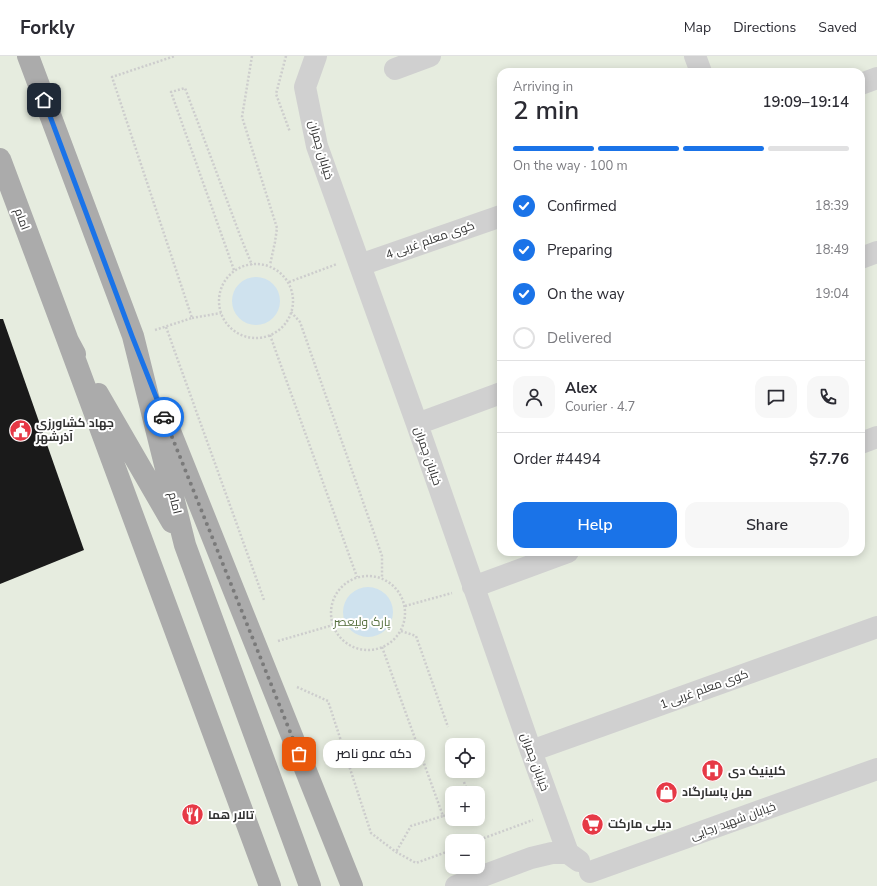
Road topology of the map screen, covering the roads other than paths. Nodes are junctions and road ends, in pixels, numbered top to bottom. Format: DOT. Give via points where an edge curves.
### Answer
graph roads {
  1 [pos="28,56"];
  2 [pos="316,56"];
  3 [pos="430,56"];
  4 [pos="695,56"];
  5 [pos="395,68"];
  6 [pos="700,68"];
  7 [pos="877,78"];
  8 [pos="865,82"];
  9 [pos="0,159"];
  10 [pos="497,217"];
  11 [pos="877,252"];
  12 [pos="865,256"];
  13 [pos="358,261"];
  14 [pos="132,336"];
  15 [pos="68,341"];
  16 [pos="497,394"];
  17 [pos="417,424"];
  18 [pos="877,437"];
  19 [pos="865,442"];
  20 [pos="186,544"];
  21 [pos="557,556"];
  22 [pos="474,587"];
  23 [pos="877,628"];
  24 [pos="530,751"];
  25 [pos="877,769"];
  26 [pos="568,854"];
  27 [pos="343,863"];
  28 [pos="591,879"];
  29 [pos="270,881"];
  30 [pos="310,886"];
  31 [pos="345,886"];
  32 [pos="352,886"];
  33 [pos="456,886"];
  1 -- 14 [label="main road, امام"];
  2 -- 13 [label="street, خیابان چمران" via="305,87 318,146"];
  3 -- 5 [label="street"];
  4 -- 6 [label="street"];
  7 -- 8 [label="street"];
  9 -- 15 [label="main road, امام"];
  10 -- 13 [label="street, کوی معلم غربی 4"];
  11 -- 12 [label="street"];
  13 -- 17 [label="street, خیابان چمران"];
  14 -- 20 [label="main road, امام"];
  14 -- 27 [label="main road"];
  15 -- 20 [label="main road, امام"];
  15 -- 29 [label="main road"];
  16 -- 17 [label="street"];
  17 -- 22 [label="street, خیابان چمران"];
  18 -- 19 [label="street"];
  20 -- 30 [label="main road"];
  21 -- 22 [label="street"];
  22 -- 24 [label="street, خیابان چمران"];
  23 -- 24 [label="street, کوی معلم غربی 1"];
  24 -- 26 [label="street, خیابان چمران"];
  25 -- 28 [label="street, خیابان شهید رجایی"];
  26 -- 28 [label="street" via="580,862"];
  26 -- 33 [label="street" via="531,858"];
  27 -- 31 [label="main road"];
  27 -- 32 [label="main road"];
}
